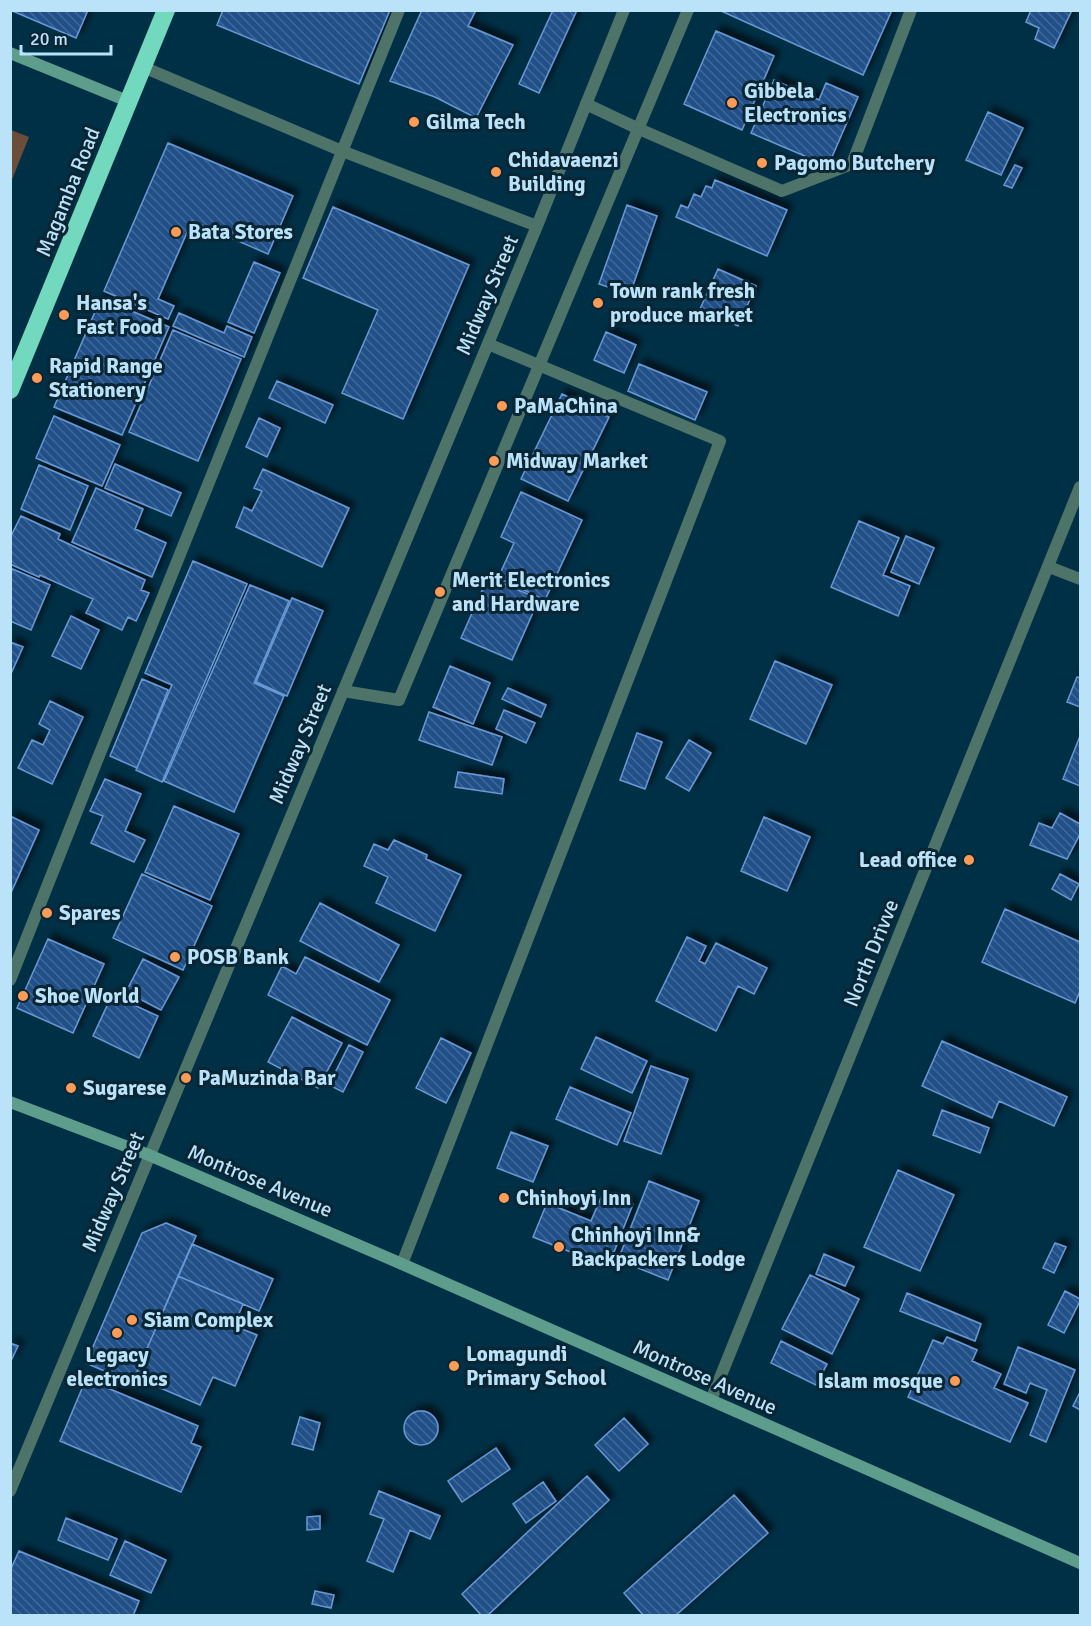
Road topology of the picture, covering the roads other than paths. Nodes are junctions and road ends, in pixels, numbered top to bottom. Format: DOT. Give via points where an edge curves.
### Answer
graph roads {
  1 [pos="166,10"];
  2 [pos="399,10"];
  3 [pos="624,10"];
  4 [pos="688,10"];
  5 [pos="911,10"];
  6 [pos="10,53"];
  7 [pos="143,67"];
  8 [pos="130,102"];
  9 [pos="586,104"];
  10 [pos="639,129"];
  11 [pos="342,151"];
  12 [pos="537,226"];
  13 [pos="488,344"];
  14 [pos="539,365"];
  15 [pos="10,390"];
  16 [pos="1080,486"];
  17 [pos="1049,567"];
  18 [pos="1080,579"];
  19 [pos="343,691"];
  20 [pos="10,980"];
  21 [pos="10,1102"];
  22 [pos="150,1155"];
  23 [pos="402,1264"];
  24 [pos="711,1401"];
  25 [pos="10,1491"];
  26 [pos="1080,1563"];
  1 -- 7 [label="highway, Magamba Road"];
  2 -- 11 [label="street"];
  3 -- 9 [label="street, Midway Street"];
  4 -- 10 [label="street"];
  5 -- 10 [label="street" via="852,164 782,191"];
  6 -- 8 [label="street"];
  7 -- 8 [label="highway, Magamba Road"];
  7 -- 11 [label="street"];
  8 -- 15 [label="highway, Magamba Road"];
  9 -- 10 [label="street"];
  9 -- 12 [label="street, Midway Street"];
  10 -- 14 [label="street"];
  11 -- 12 [label="street"];
  11 -- 20 [label="street"];
  12 -- 13 [label="street, Midway Street"];
  13 -- 14 [label="street"];
  13 -- 19 [label="street, Midway Street"];
  14 -- 19 [label="street" via="399,700"];
  14 -- 23 [label="street" via="720,441"];
  16 -- 17 [label="street, North Drivve"];
  17 -- 18 [label="street"];
  17 -- 24 [label="street, North Drivve"];
  19 -- 22 [label="street, Midway Street"];
  21 -- 22 [label="street, Montrose Avenue"];
  22 -- 23 [label="street, Montrose Avenue"];
  22 -- 25 [label="street, Midway Street"];
  23 -- 24 [label="street, Montrose Avenue"];
  24 -- 26 [label="street, Montrose Avenue"];
}
